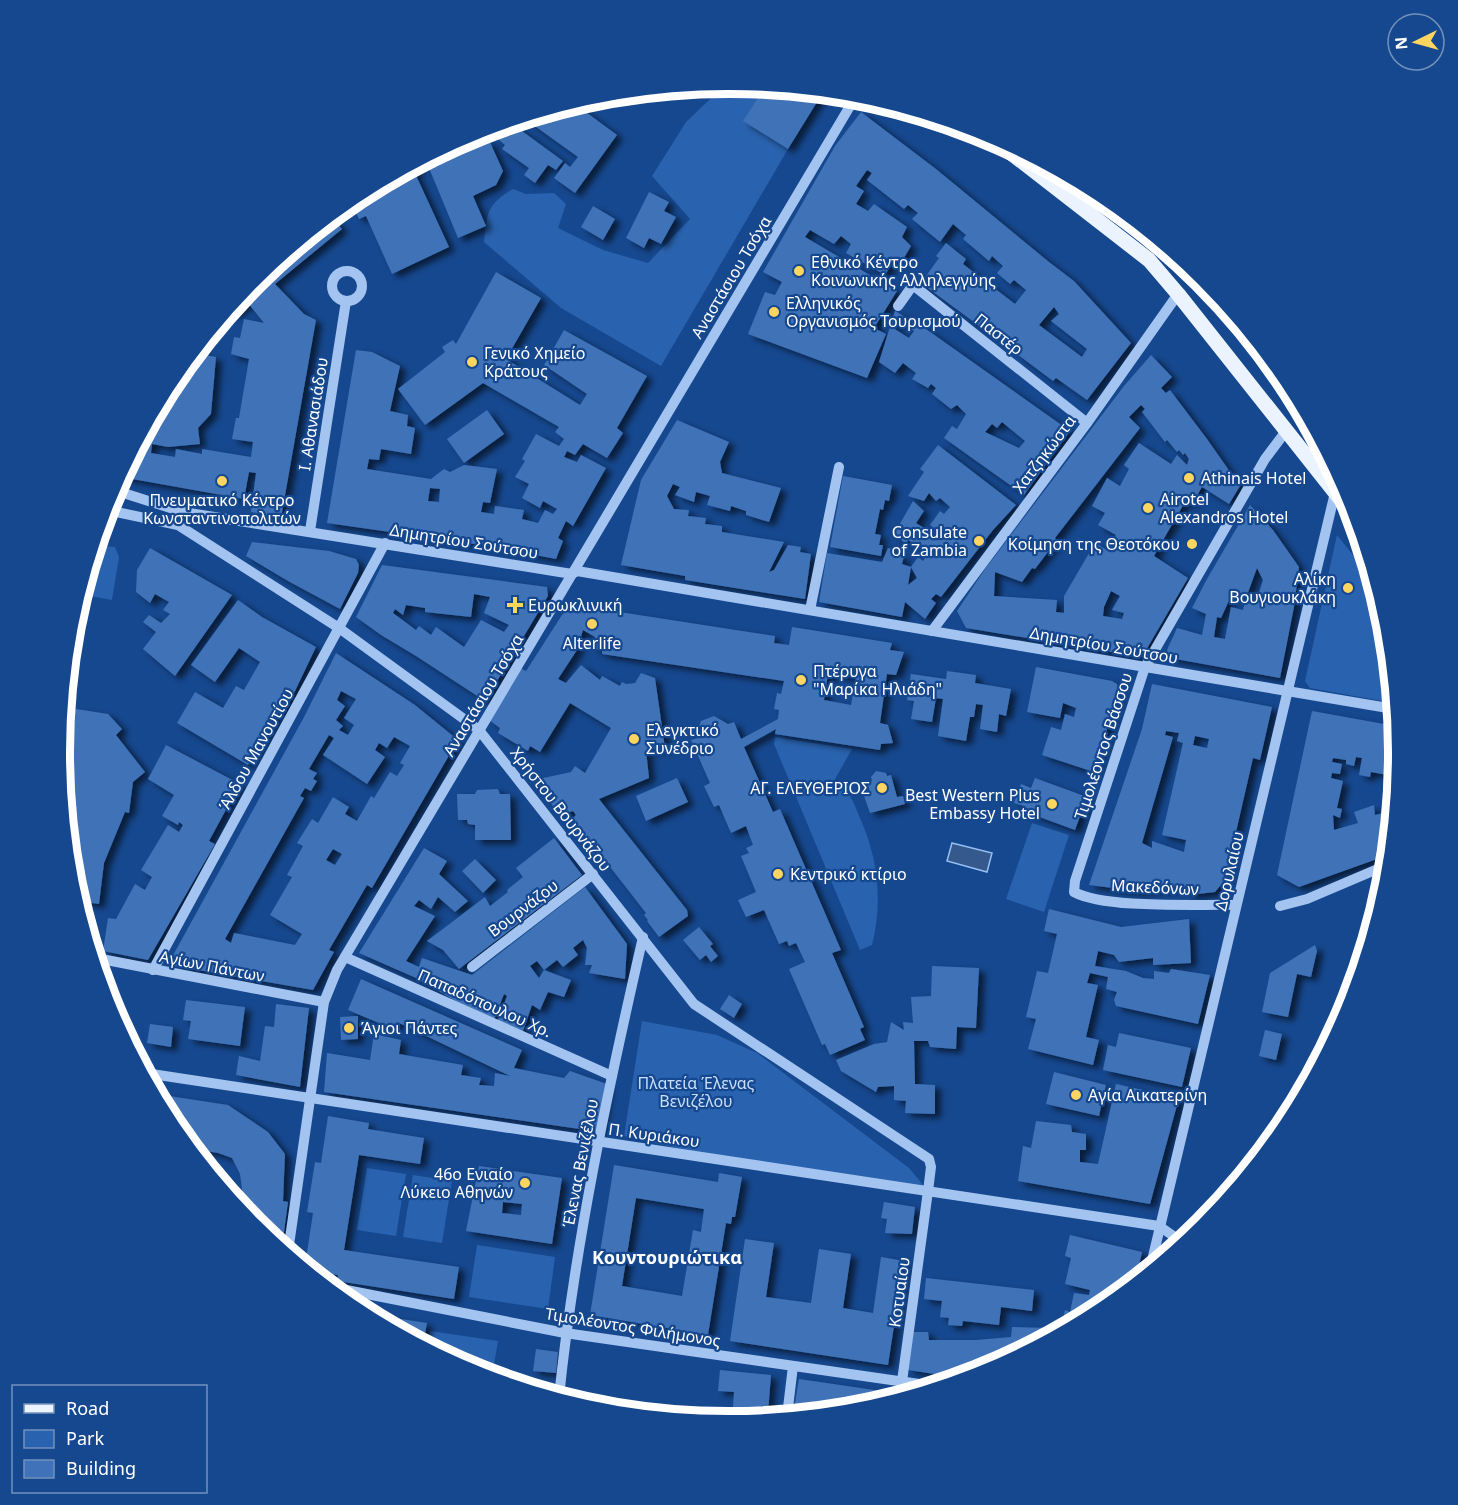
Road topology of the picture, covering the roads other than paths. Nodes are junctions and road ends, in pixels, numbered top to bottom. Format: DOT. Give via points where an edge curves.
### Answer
graph roads {
  1 [pos="850,106"];
  2 [pos="1028,166"];
  3 [pos="1178,294"];
  4 [pos="346,301"];
  5 [pos="898,306"];
  6 [pos="1087,423"];
  7 [pos="1286,431"];
  8 [pos="839,467"];
  9 [pos="1326,475"];
  10 [pos="124,493"];
  11 [pos="1334,494"];
  12 [pos="117,512"];
  13 [pos="310,531"];
  14 [pos="385,543"];
  15 [pos="572,574"];
  16 [pos="810,610"];
  17 [pos="339,628"];
  18 [pos="932,631"];
  19 [pos="1145,667"];
  20 [pos="1288,690"];
  21 [pos="1386,708"];
  22 [pos="479,730"];
  23 [pos="1377,870"];
  24 [pos="593,874"];
  25 [pos="1074,892"];
  26 [pos="1236,905"];
  27 [pos="1280,906"];
  28 [pos="643,937"];
  29 [pos="345,957"];
  30 [pos="104,960"];
  31 [pos="471,967"];
  32 [pos="153,970"];
  33 [pos="324,1002"];
  34 [pos="155,1074"];
  35 [pos="612,1076"];
  36 [pos="311,1098"];
  37 [pos="599,1142"];
  38 [pos="928,1191"];
  39 [pos="1159,1226"];
  40 [pos="1175,1237"];
  41 [pos="289,1243"];
  42 [pos="1153,1256"];
  43 [pos="350,1291"];
  44 [pos="566,1333"];
  45 [pos="793,1366"];
  46 [pos="901,1382"];
  47 [pos="916,1384"];
  48 [pos="560,1389"];
  49 [pos="901,1389"];
  50 [pos="788,1408"];
  1 -- 15 [label="street, Αναστάσιου Τσόχα"];
  2 -- 3 [label="main road" via="1149,260"];
  3 -- 6 [label="street, Χατζηκώστα"];
  3 -- 7 [label="main road"];
  4 -- 13 [label="street, Ι. Αθανασιάδου"];
  5 -- 6 [label="street, Παστέρ" via="913,285"];
  6 -- 18 [label="street, Χατζηκώστα"];
  7 -- 9 [label="main road"];
  7 -- 19 [label="street, Τιμολέοντος Βάσσου" via="1265,459"];
  8 -- 16 [label="street"];
  10 -- 13 [label="street, Δημητρίου Σούτσου" via="183,512"];
  11 -- 20 [label="street, Δορυλαίου"];
  12 -- 17 [label="street, Χρήστου Βουρνάζου" via="178,525"];
  13 -- 14 [label="street, Δημητρίου Σούτσου"];
  14 -- 15 [label="street, Δημητρίου Σούτσου"];
  14 -- 17 [label="street, Άλδου Μανουτίου"];
  15 -- 16 [label="street, Δημητρίου Σούτσου"];
  15 -- 22 [label="street, Αναστάσιου Τσόχα"];
  16 -- 18 [label="street, Δημητρίου Σούτσου"];
  17 -- 22 [label="street, Χρήστου Βουρνάζου"];
  17 -- 32 [label="street, Άλδου Μανουτίου"];
  18 -- 19 [label="street, Δημητρίου Σούτσου"];
  19 -- 20 [label="street, Δημητρίου Σούτσου"];
  19 -- 25 [label="street, Τιμολέοντος Βάσσου"];
  20 -- 21 [label="street, Δημητρίου Σούτσου"];
  20 -- 26 [label="street, Δορυλαίου"];
  22 -- 24 [label="street, Χρήστου Βουρνάζου"];
  22 -- 29 [label="street, Αναστάσιου Τσόχα"];
  23 -- 27 [label="street"];
  24 -- 28 [label="street, Χρήστου Βουρνάζου"];
  24 -- 31 [label="street, Βουρνάζου"];
  25 -- 26 [label="street, Μακεδόνων" via="1084,897 1133,903"];
  26 -- 39 [label="street, Δορυλαίου"];
  28 -- 35 [label="street, Έλενας Βενιζέλου"];
  28 -- 38 [label="street, Χρήστου Βουρνάζου" via="694,1004 929,1159"];
  29 -- 33 [label="street, Αναστάσιου Τσόχα"];
  29 -- 35 [label="street, Παπαδόπουλου Χρ."];
  30 -- 32 [label="street, Αγίων Πάντων"];
  32 -- 33 [label="street, Αγίων Πάντων"];
  33 -- 36 [label="street, Αναστάσιου Τσόχα"];
  34 -- 36 [label="street, Π. Κυριάκου"];
  35 -- 37 [label="street, Έλενας Βενιζέλου"];
  36 -- 37 [label="street, Π. Κυριάκου"];
  36 -- 41 [label="street, Αναστάσιου Τσόχα"];
  37 -- 38 [label="street, Π. Κυριάκου"];
  37 -- 44 [label="street, Έλενας Βενιζέλου"];
  38 -- 39 [label="street, Π. Κυριάκου"];
  38 -- 46 [label="street, Κοτυαίου"];
  39 -- 40 [label="street"];
  39 -- 42 [label="street, Δορυλαίου"];
  43 -- 44 [label="street, Τιμoλέοντος Φιλήμονος"];
  44 -- 45 [label="street, Τιμoλέοντος Φιλήμονος"];
  44 -- 48 [label="street, Έλενας Βενιζέλου"];
  45 -- 46 [label="street, Τιμoλέοντος Φιλήμονος"];
  45 -- 50 [label="street"];
  46 -- 47 [label="street, Τιμoλέοντος Φιλήμονος"];
  46 -- 49 [label="street, Κοτυαίου"];
}
